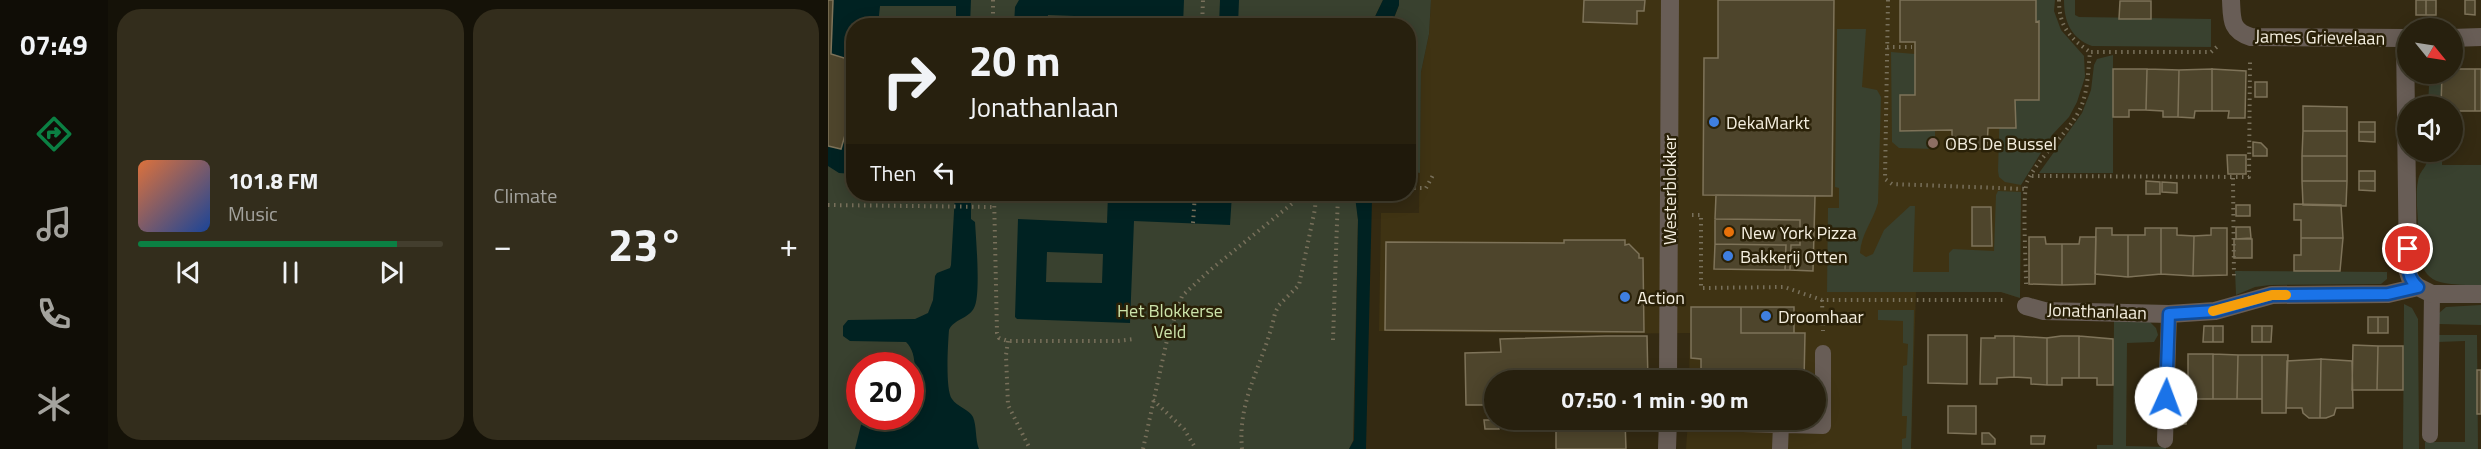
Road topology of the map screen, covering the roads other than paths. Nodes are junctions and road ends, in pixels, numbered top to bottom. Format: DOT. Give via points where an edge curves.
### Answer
graph roads {
  1 [pos="1670,0"];
  2 [pos="2232,0"];
  3 [pos="2481,37"];
  4 [pos="2397,38"];
  5 [pos="2463,38"];
  6 [pos="2406,84"];
  7 [pos="2425,290"];
  8 [pos="2481,294"];
  9 [pos="2025,306"];
  10 [pos="2169,314"];
  11 [pos="1823,353"];
  12 [pos="1668,370"];
  13 [pos="1823,370"];
  14 [pos="1668,430"];
  15 [pos="1781,430"];
  16 [pos="2430,435"];
  17 [pos="2165,440"];
  18 [pos="1667,449"];
  19 [pos="1780,449"];
  1 -- 12 [label="street, Westerblokker"];
  2 -- 4 [label="street, James Grievelaan" via="2232,23 2244,34"];
  3 -- 5 [label="street"];
  6 -- 7 [label="street, James Grievelaan" via="2408,272 2411,281"];
  7 -- 8 [label="street, Jonathanlaan"];
  7 -- 10 [label="street, Jonathanlaan" via="2272,295 2215,311"];
  7 -- 16 [label="lane"];
  9 -- 10 [label="street, Jonathanlaan" via="2044,311"];
  10 -- 17 [label="lane, Jonathanlaan"];
  11 -- 13 [label="lane"];
  14 -- 18 [label="street"];
  15 -- 19 [label="lane"];
}
